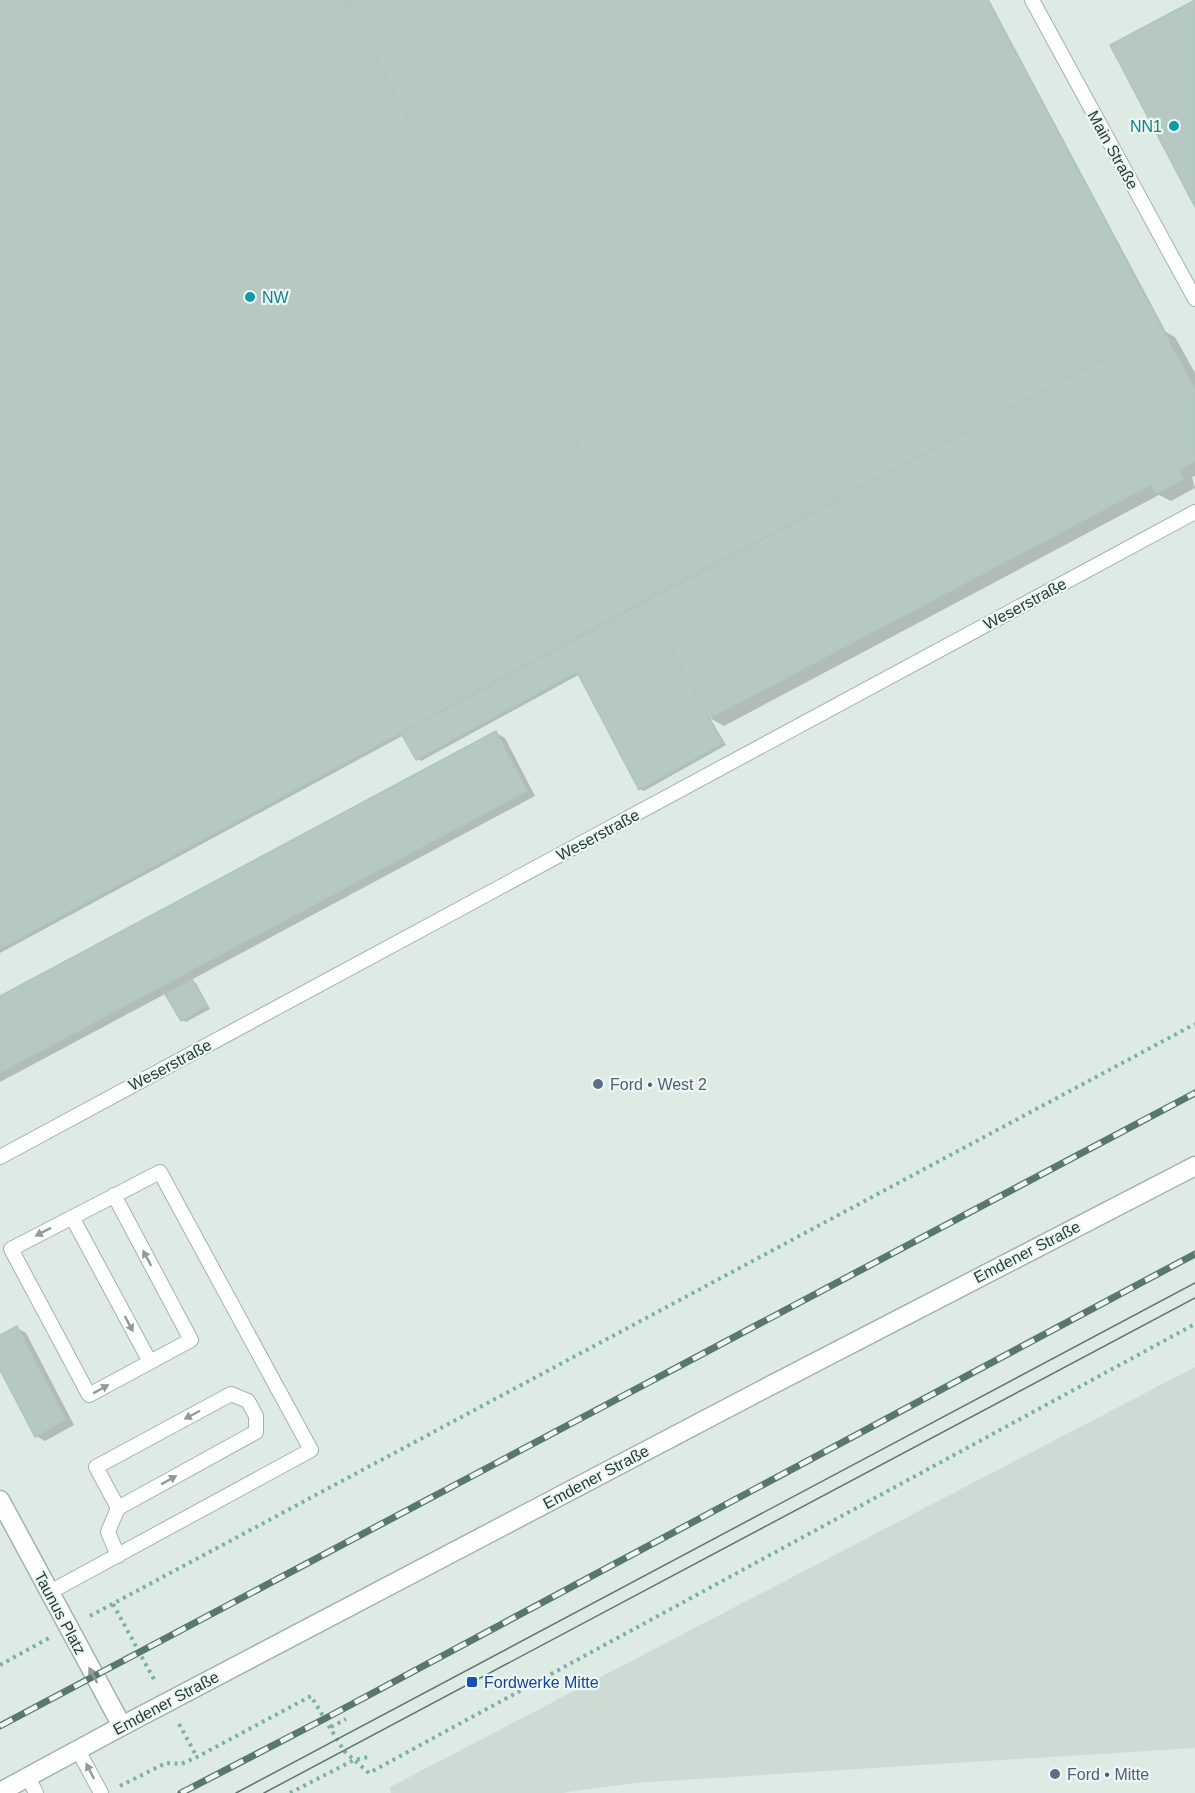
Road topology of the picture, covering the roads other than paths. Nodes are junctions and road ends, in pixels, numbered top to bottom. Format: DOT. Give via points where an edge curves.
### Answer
graph roads {
  1 [pos="1032,0"];
  2 [pos="1195,299"];
  3 [pos="1195,512"];
  4 [pos="0,1157"];
  5 [pos="1195,1166"];
  6 [pos="114,1195"];
  7 [pos="72,1217"];
  8 [pos="150,1362"];
  9 [pos="0,1500"];
  10 [pos="118,1509"];
  11 [pos="118,1556"];
  12 [pos="50,1592"];
  13 [pos="122,1726"];
  14 [pos="78,1750"];
  15 [pos="32,1785"];
  16 [pos="0,1792"];
  17 [pos="101,1793"];
  1 -- 2 [label="lane, Main Straße"];
  3 -- 4 [label="lane, Weserstraße"];
  5 -- 13 [label="street, Emdener Straße"];
  6 -- 7 [label="lane"];
  8 -- 6 [label="lane, one-way" via="191,1340"];
  6 -- 11 [label="lane" via="160,1172 311,1450"];
  7 -- 8 [label="lane, one-way"];
  7 -- 8 [label="lane, one-way" via="10,1249 89,1395"];
  9 -- 12 [label="street, Taunus Platz"];
  10 -- 10 [label="lane, one-way" via="256,1432 256,1416 248,1401 231,1394 96,1467"];
  10 -- 11 [label="lane" via="108,1532"];
  11 -- 12 [label="lane"];
  13 -- 12 [label="street, Taunus Platz, one-way"];
  13 -- 14 [label="street, Emdener Straße"];
  14 -- 15 [label="street, Emdener Straße"];
  17 -- 14 [label="lane, one-way"];
  15 -- 16 [label="street, Emdener Straße"];
}
